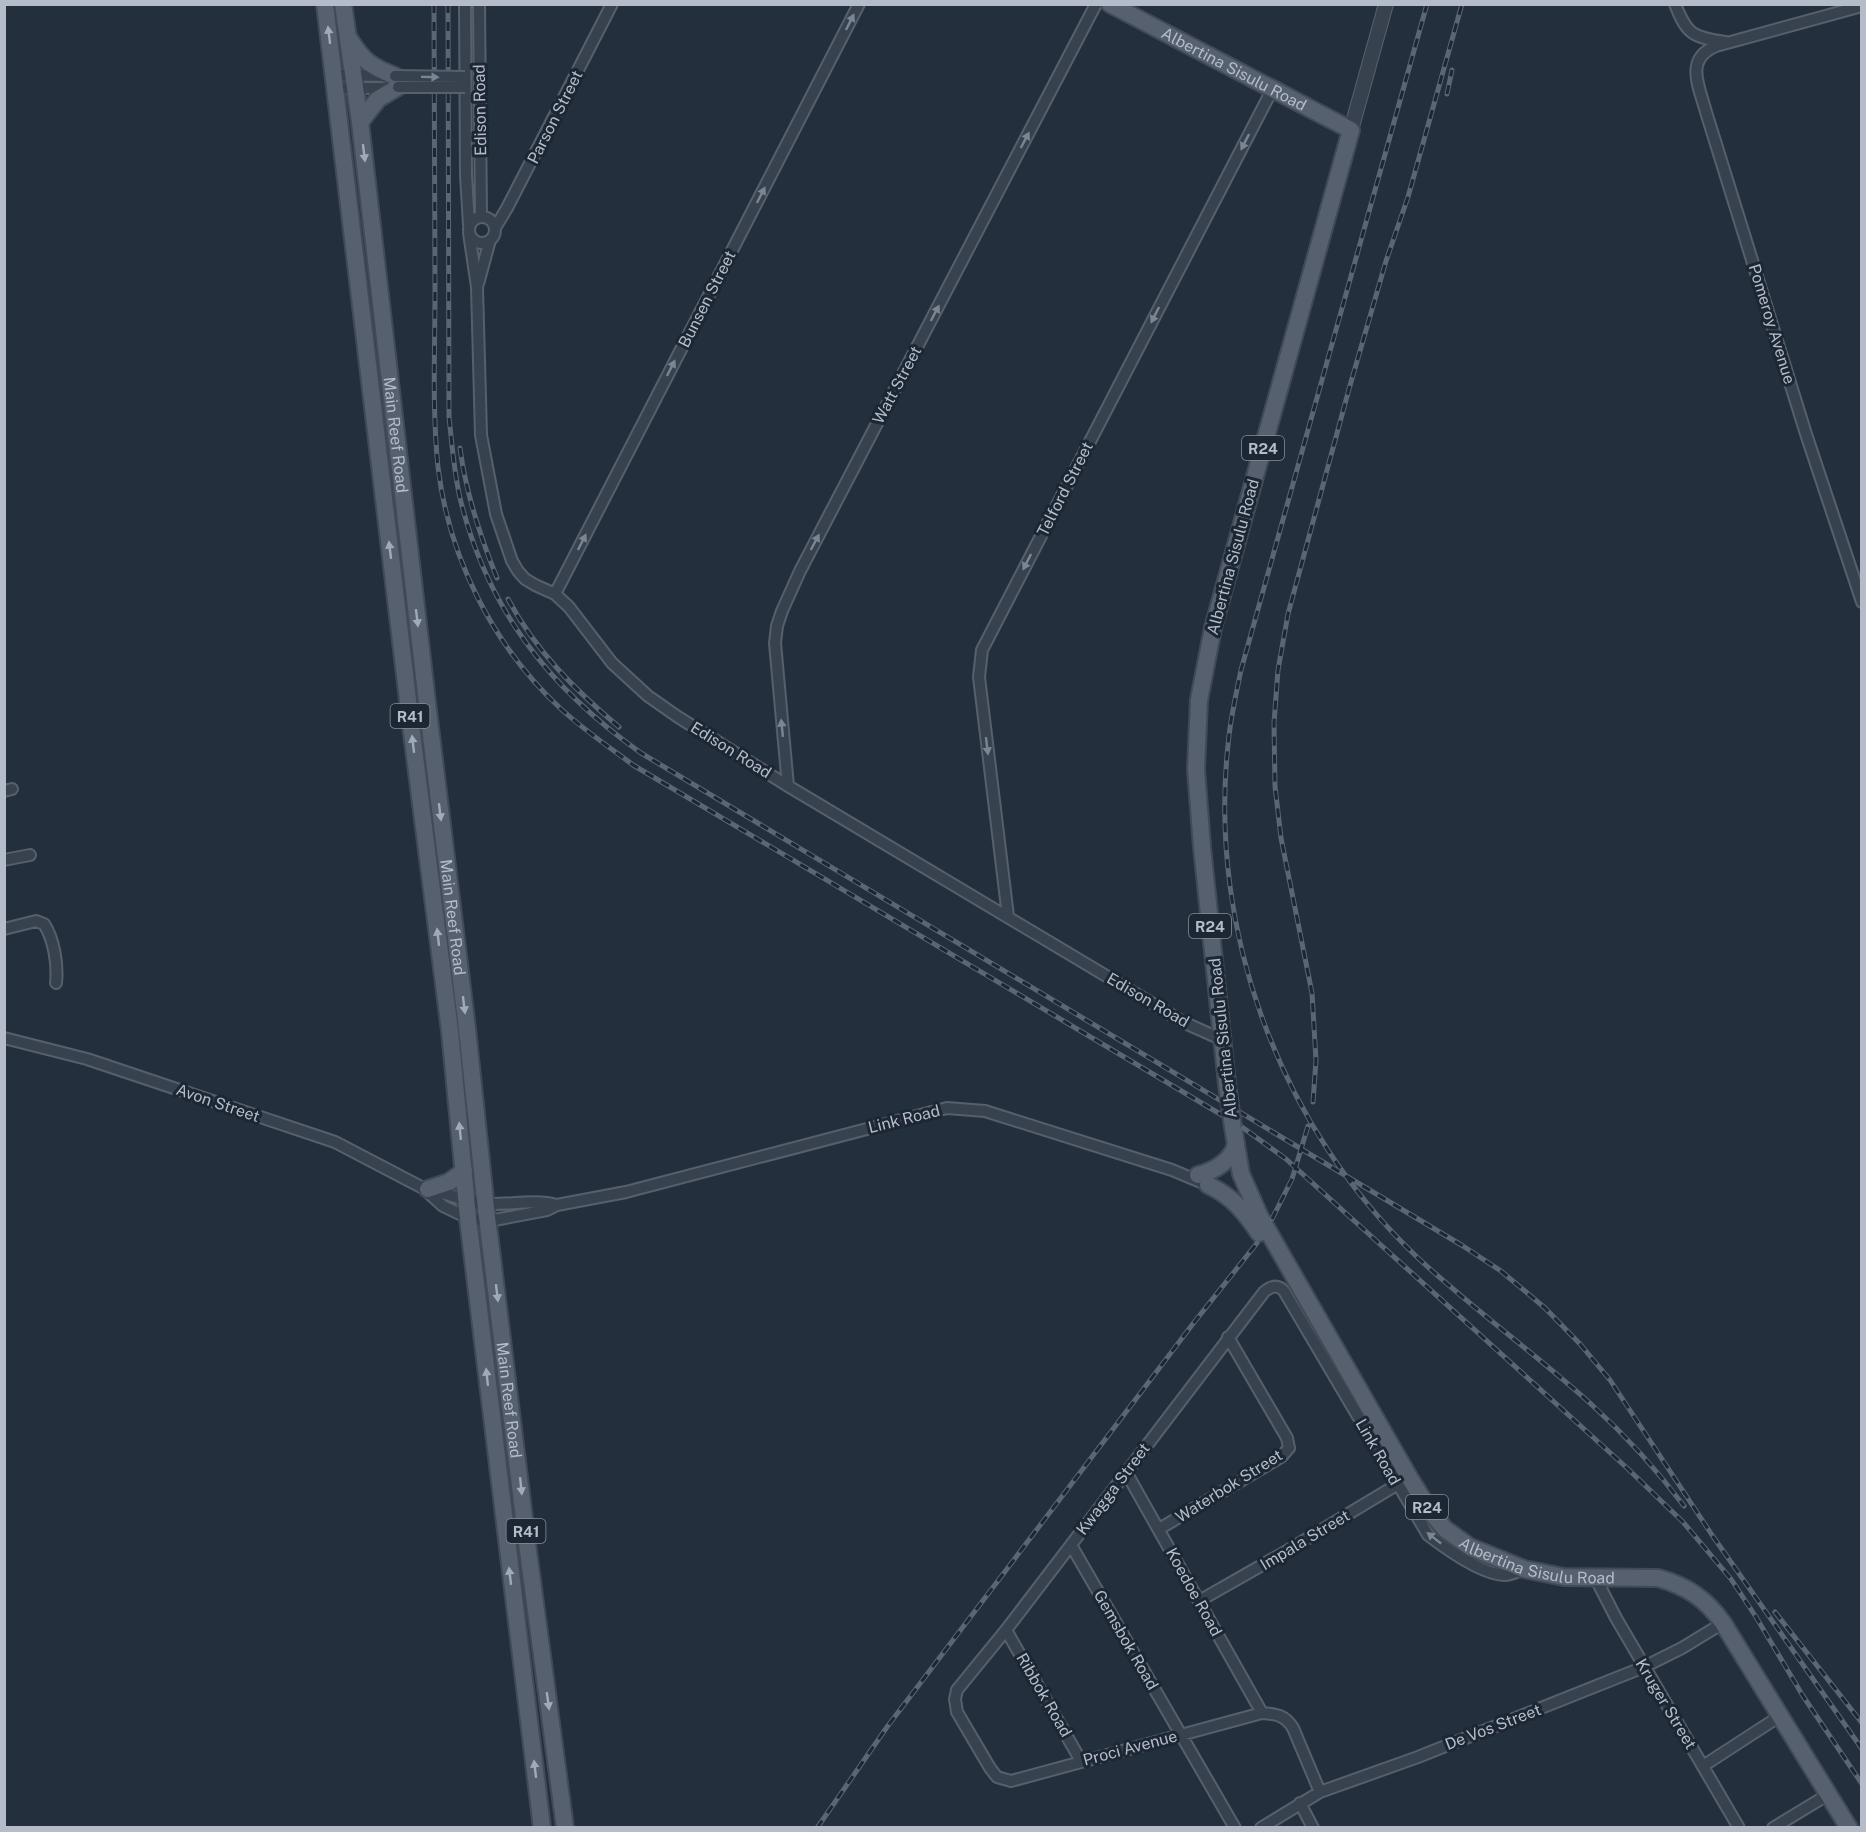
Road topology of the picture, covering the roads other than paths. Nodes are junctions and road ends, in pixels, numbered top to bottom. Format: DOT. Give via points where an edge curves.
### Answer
graph roads {
  1 [pos="325,4"];
  2 [pos="343,4"];
  3 [pos="465,4"];
  4 [pos="479,4"];
  5 [pos="612,4"];
  6 [pos="859,4"];
  7 [pos="1096,4"];
  8 [pos="1110,4"];
  9 [pos="1386,4"];
  10 [pos="1676,4"];
  11 [pos="1862,6"];
  12 [pos="347,34"];
  13 [pos="1728,43"];
  14 [pos="334,82"];
  15 [pos="354,82"];
  16 [pos="397,82"];
  17 [pos="465,82"];
  18 [pos="1272,90"];
  19 [pos="360,122"];
  20 [pos="1351,130"];
  21 [pos="507,208"];
  22 [pos="477,222"];
  23 [pos="495,228"];
  24 [pos="490,240"];
  25 [pos="477,287"];
  26 [pos="387,357"];
  27 [pos="367,359"];
  28 [pos="555,594"];
  29 [pos="1862,602"];
  30 [pos="788,786"];
  31 [pos="437,787"];
  32 [pos="419,789"];
  33 [pos="30,855"];
  34 [pos="4,860"];
  35 [pos="1008,916"];
  36 [pos="4,929"];
  37 [pos="56,983"];
  38 [pos="4,1038"];
  39 [pos="1223,1040"];
  40 [pos="1234,1136"];
  41 [pos="464,1171"];
  42 [pos="1242,1175"];
  43 [pos="1203,1180"];
  44 [pos="425,1189"];
  45 [pos="466,1201"];
  46 [pos="485,1204"];
  47 [pos="557,1205"];
  48 [pos="468,1218"];
  49 [pos="487,1221"];
  50 [pos="1269,1288"];
  51 [pos="1312,1305"];
  52 [pos="1228,1337"];
  53 [pos="1126,1472"];
  54 [pos="1403,1480"];
  55 [pos="1159,1529"];
  56 [pos="1071,1545"];
  57 [pos="1596,1579"];
  58 [pos="1199,1601"];
  59 [pos="1723,1623"];
  60 [pos="538,1624"];
  61 [pos="516,1626"];
  62 [pos="1006,1630"];
  63 [pos="1644,1667"];
  64 [pos="544,1672"];
  65 [pos="523,1675"];
  66 [pos="1262,1713"];
  67 [pos="1780,1716"];
  68 [pos="1181,1735"];
  69 [pos="1081,1761"];
  70 [pos="1703,1766"];
  71 [pos="990,1768"];
  72 [pos="1320,1792"];
  73 [pos="1829,1794"];
  74 [pos="1300,1803"];
  75 [pos="542,1827"];
  76 [pos="565,1827"];
  77 [pos="1235,1827"];
  78 [pos="1261,1827"];
  79 [pos="1313,1827"];
  80 [pos="1739,1827"];
  81 [pos="1773,1827"];
  82 [pos="1849,1827"];
  14 -- 1 [label="main road, Main Reef Road / R41, one-way"];
  2 -- 12 [label="main road, Main Reef Road / R41"];
  3 -- 17 [label="street"];
  4 -- 22 [label="street, Edison Road"];
  5 -- 21 [label="street, Parson Street"];
  28 -- 6 [label="street, Bunsen Street, one-way"];
  30 -- 7 [label="street, Watt Street, one-way" via="775,651 782,611"];
  8 -- 18 [label="main road, Albertina Sisulu Road"];
  9 -- 20 [label="street"];
  10 -- 13 [label="street" via="1685,28 1695,35"];
  11 -- 13 [label="street"];
  12 -- 15 [label="main road, Main Reef Road / R41"];
  12 -- 16 [label="main road" via="371,66"];
  13 -- 29 [label="street, Pomeroy Avenue" via="1709,49 1696,66 1703,101"];
  14 -- 15 [label="street"];
  14 -- 27 [label="main road, Main Reef Road / R41"];
  15 -- 16 [label="street"];
  15 -- 19 [label="main road, Main Reef Road / R41"];
  16 -- 17 [label="street, bridge"];
  16 -- 19 [label="main road"];
  17 -- 22 [label="street" via="466,191"];
  18 -- 20 [label="main road, Albertina Sisulu Road"];
  18 -- 35 [label="street, Telford Street, one-way" via="982,650 979,677"];
  19 -- 26 [label="main road, Main Reef Road / R41, one-way"];
  20 -- 39 [label="main road, Albertina Sisulu Road / R24" via="1202,676 1196,742 1197,790"];
  21 -- 22 [label="street"];
  21 -- 23 [label="street, Parson Street"];
  22 -- 23 [label="street"];
  22 -- 24 [label="street" via="478,243"];
  22 -- 25 [label="street, Edison Road"];
  23 -- 24 [label="street, Edison Road"];
  24 -- 25 [label="street, Edison Road"];
  25 -- 28 [label="street, Edison Road" via="481,435 496,514 518,571 525,579"];
  26 -- 27 [label="main road"];
  26 -- 31 [label="main road, Main Reef Road / R41, one-way"];
  32 -- 27 [label="main road, Main Reef Road / R41, one-way"];
  28 -- 30 [label="street, Edison Road" via="612,663 648,696"];
  30 -- 35 [label="street, Edison Road"];
  31 -- 32 [label="main road"];
  31 -- 46 [label="main road, Main Reef Road / R41, one-way"];
  41 -- 32 [label="main road, Main Reef Road / R41, one-way"];
  33 -- 34 [label="street"];
  35 -- 39 [label="street, Edison Road" via="1185,1023"];
  36 -- 37 [label="street" via="36,921 44,924 56,964"];
  38 -- 44 [label="street, Avon Street" via="87,1059 335,1142"];
  39 -- 40 [label="main road, Albertina Sisulu Road / R24, bridge"];
  40 -- 42 [label="main road, Albertina Sisulu Road / R24"];
  40 -- 43 [label="main road" via="1231,1157"];
  41 -- 44 [label="main road" via="448,1182"];
  41 -- 45 [label="main road, Main Reef Road / R41"];
  42 -- 43 [label="street" via="1232,1168"];
  42 -- 43 [label="street, Link Road" via="1239,1184 1232,1188"];
  42 -- 51 [label="main road, Albertina Sisulu Road / R24" via="1260,1217"];
  43 -- 47 [label="street, Link Road" via="985,1111 947,1108 626,1192"];
  43 -- 51 [label="main road" via="1243,1210"];
  44 -- 45 [label="street, Avon Street"];
  44 -- 48 [label="street, Avon Street" via="443,1206"];
  45 -- 46 [label="street, Avon Street"];
  45 -- 48 [label="main road, Main Reef Road / R41"];
  46 -- 47 [label="street, Link Road"];
  46 -- 49 [label="main road, Main Reef Road / R41"];
  47 -- 49 [label="street, Link Road"];
  48 -- 49 [label="street, Avon Street"];
  61 -- 48 [label="main road, Main Reef Road / R41, one-way"];
  49 -- 60 [label="main road, Main Reef Road / R41, one-way"];
  50 -- 52 [label="street, Kwagga Street"];
  50 -- 54 [label="street, Link Road" via="1277,1286 1284,1291"];
  51 -- 54 [label="main road, Albertina Sisulu Road / R24"];
  52 -- 53 [label="street, Kwagga Street"];
  52 -- 55 [label="street, Waterbok Street" via="1287,1438 1289,1448 1281,1457"];
  53 -- 55 [label="street, Koedoe Road"];
  53 -- 56 [label="street, Kwagga Street"];
  54 -- 57 [label="main road, Albertina Sisulu Road / R24" via="1458,1540 1479,1552 1524,1569"];
  54 -- 58 [label="street, Impala Street"];
  55 -- 58 [label="street, Koedoe Road"];
  56 -- 62 [label="street, Kwagga Street"];
  56 -- 68 [label="street, Gemsbok Road"];
  57 -- 59 [label="main road, Albertina Sisulu Road / R24" via="1641,1577 1673,1582 1699,1596"];
  57 -- 63 [label="street, Kruger Street"];
  58 -- 66 [label="street, Koedoe Road"];
  59 -- 63 [label="street, De Vos Street"];
  59 -- 67 [label="main road, Albertina Sisulu Road / R24"];
  60 -- 61 [label="main road"];
  60 -- 64 [label="main road, Main Reef Road / R41"];
  61 -- 65 [label="main road, Main Reef Road / R41"];
  62 -- 69 [label="street, Ribbok Road"];
  62 -- 71 [label="street, Kwagga Street" via="957,1690 955,1699 957,1712"];
  63 -- 70 [label="street, Kruger Street"];
  63 -- 72 [label="street, De Vos Street"];
  64 -- 65 [label="main road"];
  64 -- 76 [label="main road, Main Reef Road / R41, one-way"];
  75 -- 65 [label="main road, Main Reef Road / R41, one-way"];
  66 -- 68 [label="street, Proci Avenue"];
  66 -- 72 [label="street, Proci Avenue" via="1286,1719 1293,1728"];
  67 -- 70 [label="street"];
  67 -- 73 [label="main road, Albertina Sisulu Road / R24"];
  68 -- 69 [label="street, Proci Avenue"];
  68 -- 77 [label="street, Gemsbok Road"];
  69 -- 71 [label="street, Proci Avenue" via="1011,1781 997,1777"];
  70 -- 80 [label="street, Kruger Street"];
  72 -- 74 [label="street, De Vos Street"];
  73 -- 81 [label="street"];
  73 -- 82 [label="main road, Albertina Sisulu Road / R24"];
  74 -- 78 [label="street, De Vos Street"];
  74 -- 79 [label="street"];
}
